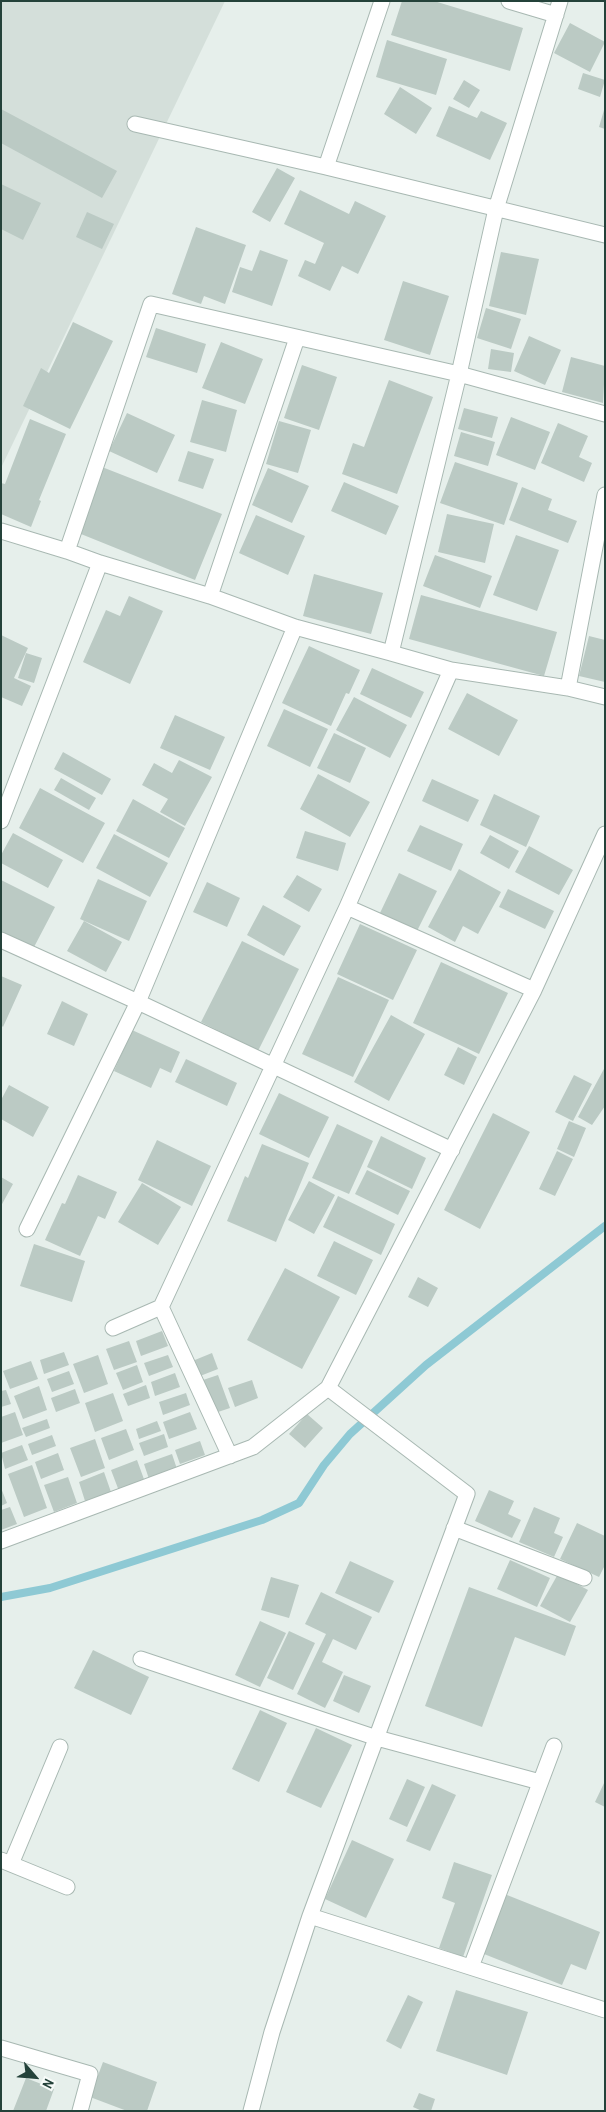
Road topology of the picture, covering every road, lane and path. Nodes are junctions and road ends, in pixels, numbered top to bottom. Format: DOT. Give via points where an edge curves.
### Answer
graph roads {
  1 [pos="382,1"];
  2 [pos="510,1"];
  3 [pos="558,8"];
  4 [pos="135,124"];
  5 [pos="326,167"];
  6 [pos="496,209"];
  7 [pos="605,235"];
  8 [pos="298,338"];
  9 [pos="459,374"];
  10 [pos="605,414"];
  11 [pos="605,495"];
  12 [pos="1,531"];
  13 [pos="66,551"];
  14 [pos="100,563"];
  15 [pos="210,596"];
  16 [pos="295,627"];
  17 [pos="391,653"];
  18 [pos="451,670"];
  19 [pos="568,688"];
  20 [pos="605,697"];
  21 [pos="1,821"];
  22 [pos="605,834"];
  23 [pos="347,907"];
  24 [pos="1,940"];
  25 [pos="534,990"];
  26 [pos="138,1002"];
  27 [pos="272,1065"];
  28 [pos="452,1150"];
  29 [pos="27,1229"];
  30 [pos="161,1308"];
  31 [pos="112,1328"];
  32 [pos="328,1388"];
  33 [pos="230,1456"];
  34 [pos="454,1528"];
  35 [pos="1,1541"];
  36 [pos="584,1578"];
  37 [pos="141,1659"];
  38 [pos="377,1738"];
  39 [pos="554,1746"];
  40 [pos="60,1747"];
  41 [pos="540,1782"];
  42 [pos="6,1862"];
  43 [pos="67,1886"];
  44 [pos="310,1916"];
  45 [pos="471,1967"];
  46 [pos="605,2010"];
  47 [pos="1,2048"];
  48 [pos="80,2111"];
  49 [pos="251,2111"];
  1 -- 5 [label="street"];
  2 -- 3 [label="street"];
  3 -- 6 [label="street"];
  4 -- 5 [label="street"];
  5 -- 6 [label="street"];
  6 -- 7 [label="street"];
  6 -- 9 [label="street"];
  8 -- 9 [label="street"];
  8 -- 13 [label="street" via="150,304"];
  8 -- 15 [label="street"];
  9 -- 10 [label="street"];
  9 -- 17 [label="street"];
  11 -- 19 [label="street"];
  12 -- 13 [label="street"];
  13 -- 14 [label="street"];
  14 -- 15 [label="street"];
  14 -- 21 [label="street"];
  15 -- 16 [label="street"];
  16 -- 17 [label="street"];
  16 -- 26 [label="street"];
  17 -- 18 [label="street"];
  18 -- 19 [label="street"];
  18 -- 23 [label="street"];
  19 -- 20 [label="street"];
  22 -- 25 [label="street"];
  23 -- 25 [label="street"];
  23 -- 27 [label="street"];
  24 -- 26 [label="street"];
  25 -- 28 [label="street"];
  26 -- 27 [label="street"];
  26 -- 29 [label="street"];
  27 -- 28 [label="street"];
  27 -- 30 [label="street"];
  28 -- 32 [label="street"];
  30 -- 31 [label="street"];
  30 -- 33 [label="street"];
  32 -- 33 [label="street" via="253,1447"];
  32 -- 34 [label="street" via="467,1494"];
  33 -- 35 [label="street"];
  34 -- 36 [label="street"];
  34 -- 38 [label="street"];
  37 -- 38 [label="street"];
  38 -- 41 [label="street"];
  38 -- 44 [label="street"];
  39 -- 41 [label="street"];
  40 -- 42 [label="street"];
  41 -- 45 [label="street"];
  42 -- 43 [label="street"];
  44 -- 45 [label="street"];
  44 -- 49 [label="street" via="272,2032"];
  45 -- 46 [label="street"];
  47 -- 48 [label="street" via="90,2074"];
}
